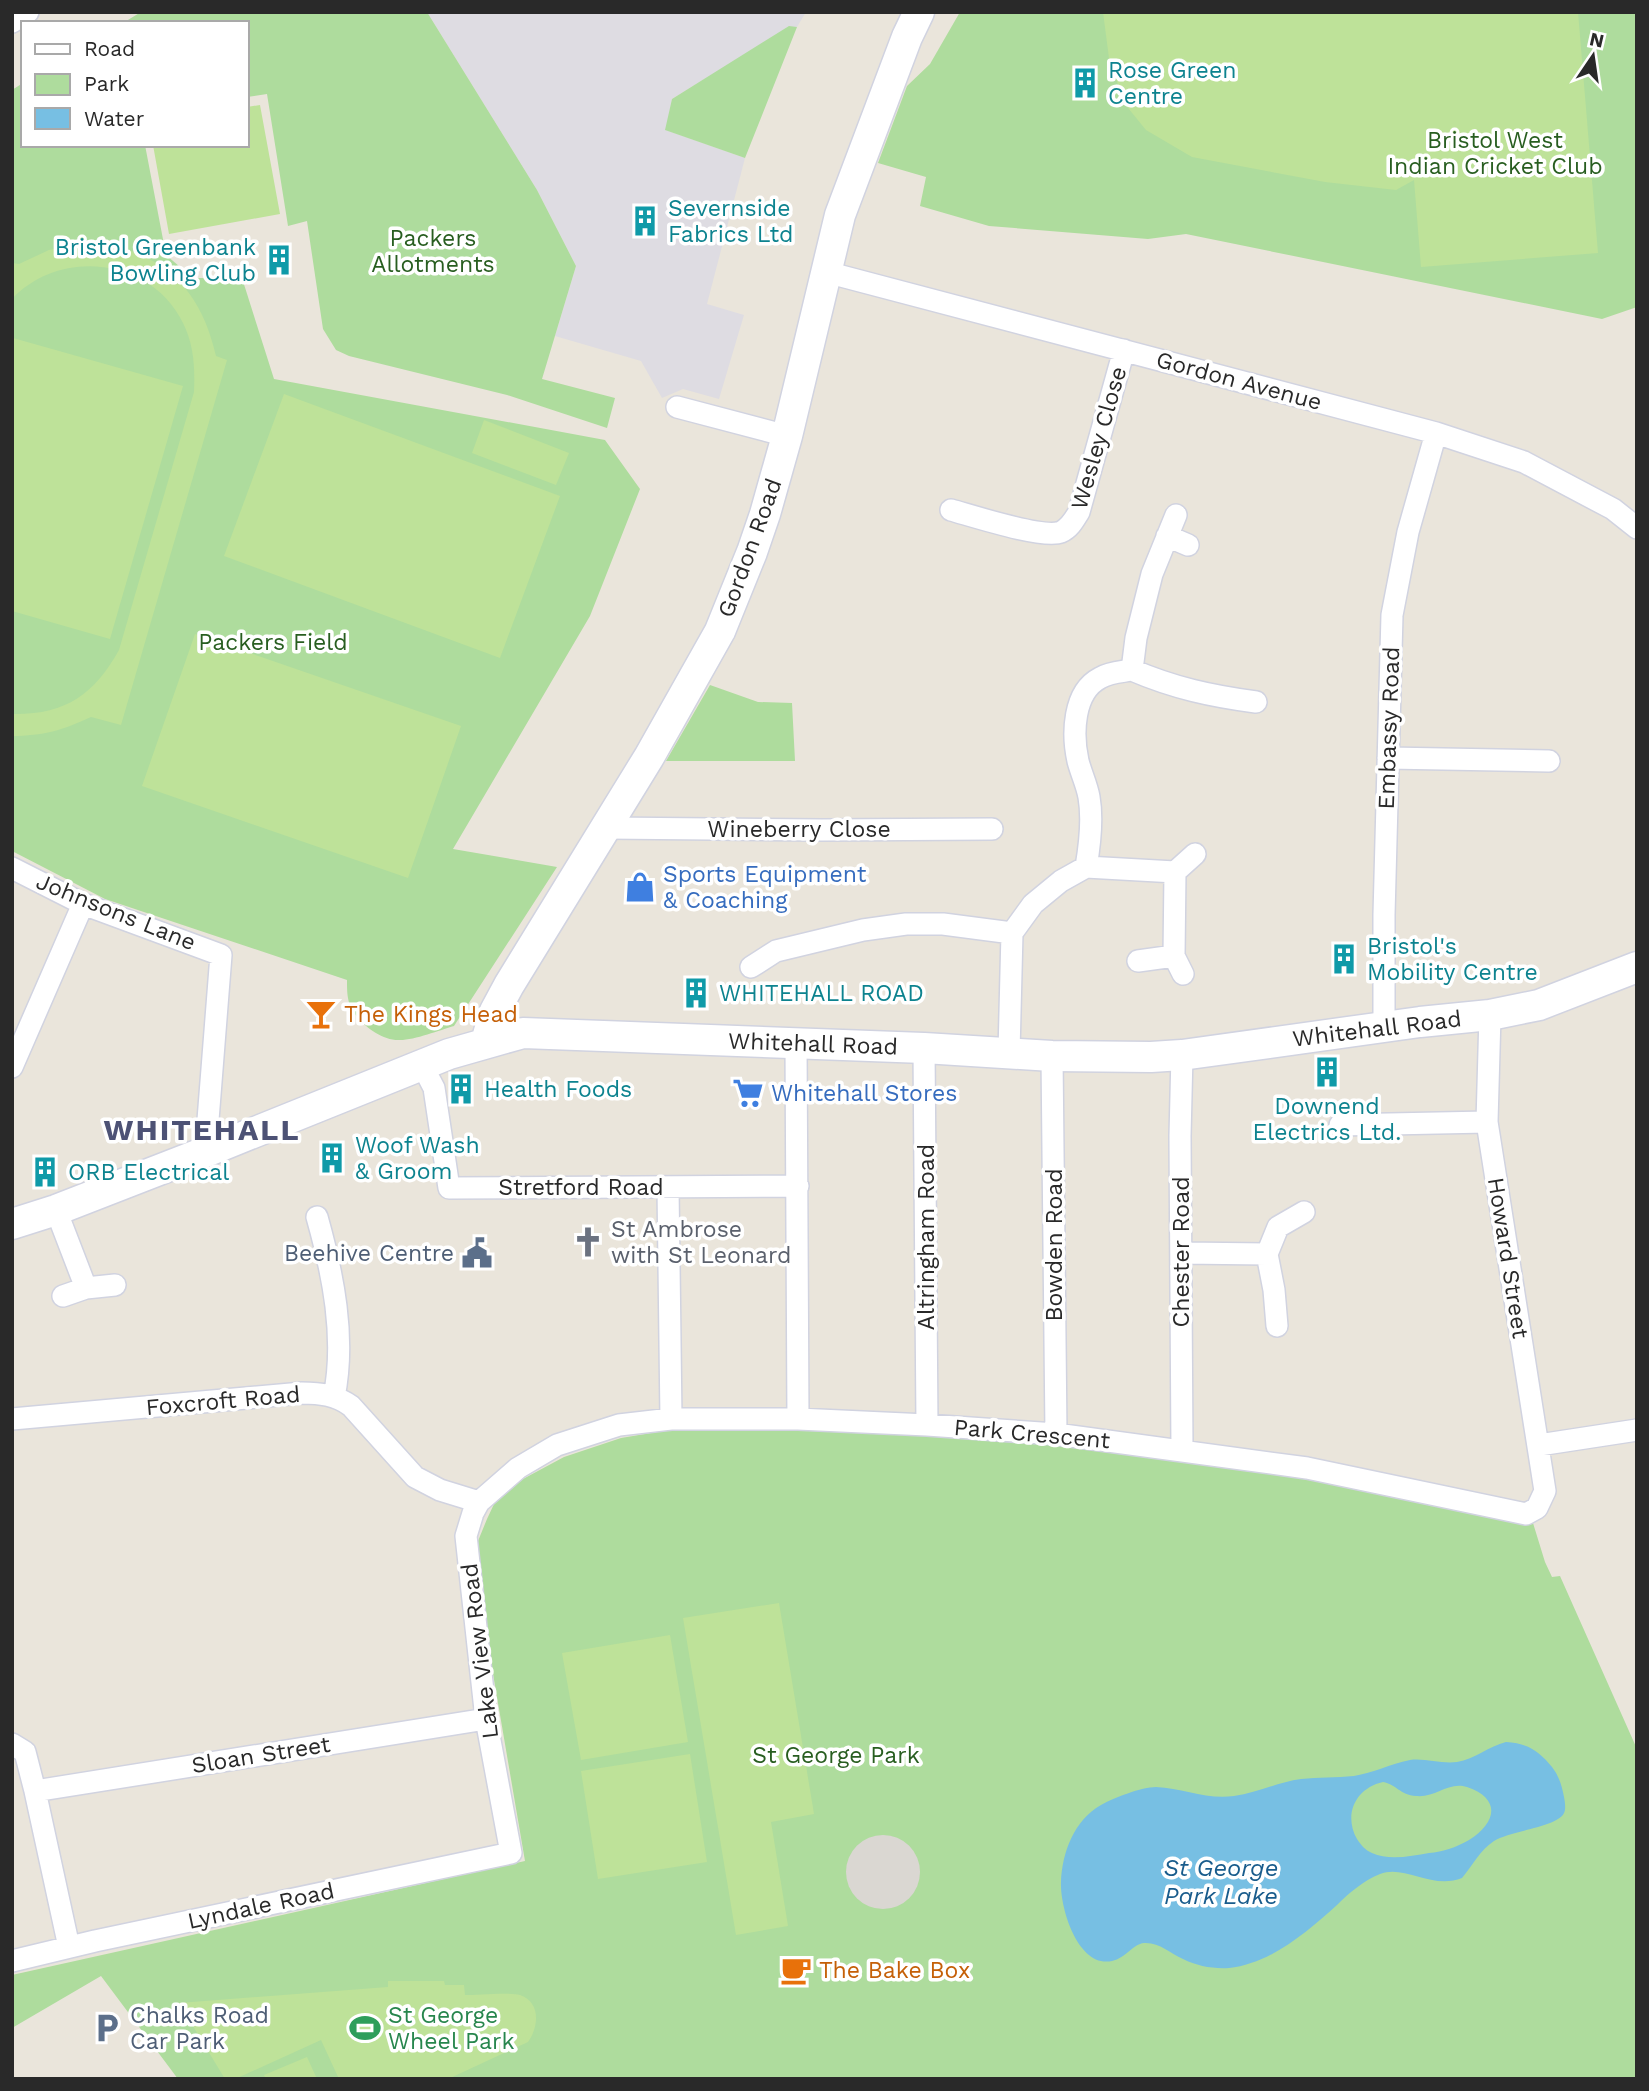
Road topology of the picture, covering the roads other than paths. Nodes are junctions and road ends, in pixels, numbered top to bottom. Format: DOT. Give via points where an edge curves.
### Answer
graph roads {
  1 [pos="28,12"];
  2 [pos="919,12"];
  3 [pos="12,22"];
  4 [pos="825,272"];
  5 [pos="1124,350"];
  6 [pos="677,407"];
  7 [pos="1436,433"];
  8 [pos="787,436"];
  9 [pos="951,510"];
  10 [pos="1176,515"];
  11 [pos="1637,528"];
  12 [pos="1167,536"];
  13 [pos="1188,545"];
  14 [pos="1132,670"];
  15 [pos="1256,702"];
  16 [pos="1388,758"];
  17 [pos="1549,761"];
  18 [pos="606,828"];
  19 [pos="992,829"];
  20 [pos="1195,854"];
  21 [pos="1086,867"];
  22 [pos="12,869"];
  23 [pos="1175,872"];
  24 [pos="83,904"];
  25 [pos="1013,933"];
  26 [pos="1138,961"];
  27 [pos="751,967"];
  28 [pos="1637,967"];
  29 [pos="1490,1015"];
  30 [pos="1384,1028"];
  31 [pos="486,1042"];
  32 [pos="796,1043"];
  33 [pos="924,1048"];
  34 [pos="1009,1052"];
  35 [pos="1182,1055"];
  36 [pos="1052,1056"];
  37 [pos="422,1065"];
  38 [pos="12,1067"];
  39 [pos="1487,1122"];
  40 [pos="1340,1125"];
  41 [pos="218,1147"];
  42 [pos="798,1185"];
  43 [pos="663,1187"];
  44 [pos="56,1210"];
  45 [pos="1304,1212"];
  46 [pos="317,1217"];
  47 [pos="12,1224"];
  48 [pos="1182,1253"];
  49 [pos="1267,1254"];
  50 [pos="115,1285"];
  51 [pos="86,1288"];
  52 [pos="63,1296"];
  53 [pos="1277,1326"];
  54 [pos="334,1397"];
  55 [pos="12,1419"];
  56 [pos="671,1419"];
  57 [pos="798,1419"];
  58 [pos="927,1425"];
  59 [pos="1637,1430"];
  60 [pos="1056,1434"];
  61 [pos="1539,1445"];
  62 [pos="1182,1450"];
  63 [pos="518,1468"];
  64 [pos="1542,1499"];
  65 [pos="479,1502"];
  66 [pos="486,1719"];
  67 [pos="12,1744"];
  68 [pos="35,1791"];
  69 [pos="511,1853"];
  70 [pos="69,1947"];
  71 [pos="12,1961"];
  1 -- 3 [label="street"];
  2 -- 4 [label="main road, Gordon Road" via="839,215"];
  4 -- 5 [label="street, Gordon Avenue"];
  4 -- 8 [label="main road, Gordon Road"];
  5 -- 7 [label="street, Gordon Avenue"];
  5 -- 9 [label="street, Wesley Close" via="1079,512 1071,525 1054,534 1036,532"];
  6 -- 8 [label="street"];
  7 -- 11 [label="street, Gordon Avenue" via="1524,462 1613,509"];
  7 -- 16 [label="street, Embassy Road" via="1408,532 1392,615"];
  8 -- 18 [label="main road, Gordon Road" via="752,552 720,631"];
  10 -- 12 [label="street"];
  12 -- 13 [label="street"];
  12 -- 14 [label="street" via="1152,574"];
  14 -- 15 [label="street" via="1163,684 1231,688"];
  14 -- 21 [label="street" via="1089,685 1079,708 1074,734 1089,797 1091,835"];
  16 -- 17 [label="street"];
  16 -- 30 [label="street, Embassy Road"];
  18 -- 19 [label="street, Wineberry Close"];
  18 -- 31 [label="main road, Gordon Road" via="509,985"];
  20 -- 23 [label="street"];
  21 -- 23 [label="street"];
  21 -- 25 [label="street" via="1033,904"];
  22 -- 24 [label="street, Johnsons Lane"];
  23 -- 26 [label="street" via="1178,965"];
  24 -- 38 [label="street"];
  24 -- 41 [label="street, Johnsons Lane" via="221,955 208,1120"];
  25 -- 27 [label="street" via="906,924 776,951"];
  25 -- 34 [label="street"];
  28 -- 29 [label="main road, Whitehall Road" via="1539,1005"];
  29 -- 30 [label="main road, Whitehall Road"];
  29 -- 39 [label="street, Howard Street"];
  30 -- 35 [label="main road, Whitehall Road"];
  31 -- 32 [label="main road, Whitehall Road" via="523,1033"];
  31 -- 37 [label="main road, Whitehall Road"];
  32 -- 33 [label="main road, Whitehall Road"];
  32 -- 42 [label="street"];
  33 -- 34 [label="main road, Whitehall Road"];
  33 -- 58 [label="street, Altringham Road"];
  34 -- 36 [label="main road, Whitehall Road"];
  35 -- 36 [label="main road, Whitehall Road"];
  35 -- 48 [label="street, Chester Road"];
  36 -- 60 [label="street, Bowden Road"];
  37 -- 41 [label="main road, Whitehall Road"];
  37 -- 43 [label="street, Stretford Road" via="434,1088 449,1188"];
  39 -- 40 [label="street"];
  39 -- 61 [label="street, Howard Street"];
  41 -- 44 [label="main road, Whitehall Road"];
  42 -- 43 [label="street, Stretford Road"];
  42 -- 57 [label="street"];
  43 -- 56 [label="street"];
  44 -- 47 [label="main road, Whitehall Road"];
  44 -- 51 [label="street"];
  45 -- 49 [label="street" via="1278,1227"];
  46 -- 54 [label="street" via="336,1315 339,1358"];
  48 -- 49 [label="street"];
  48 -- 62 [label="street, Chester Road"];
  49 -- 53 [label="street"];
  50 -- 51 [label="street"];
  51 -- 52 [label="street"];
  54 -- 55 [label="street, Foxcroft Road" via="302,1393"];
  54 -- 65 [label="street, Foxcroft Road" via="351,1406 415,1477"];
  56 -- 57 [label="street, Park Crescent"];
  56 -- 63 [label="street, Park Crescent" via="619,1425 557,1445"];
  57 -- 58 [label="street, Park Crescent"];
  58 -- 60 [label="street, Park Crescent"];
  59 -- 61 [label="street"];
  60 -- 62 [label="street, Park Crescent"];
  61 -- 64 [label="street, Howard Street"];
  62 -- 64 [label="street, Park Crescent" via="1307,1468 1526,1514"];
  63 -- 65 [label="street, Lake View Road"];
  65 -- 66 [label="street, Lake View Road" via="466,1536"];
  66 -- 68 [label="street, Sloan Street"];
  66 -- 69 [label="street, Lake View Road"];
  67 -- 68 [label="street" via="25,1752"];
  68 -- 70 [label="street"];
  69 -- 70 [label="street, Lyndale Road"];
  70 -- 71 [label="street, Lyndale Road"];
}
